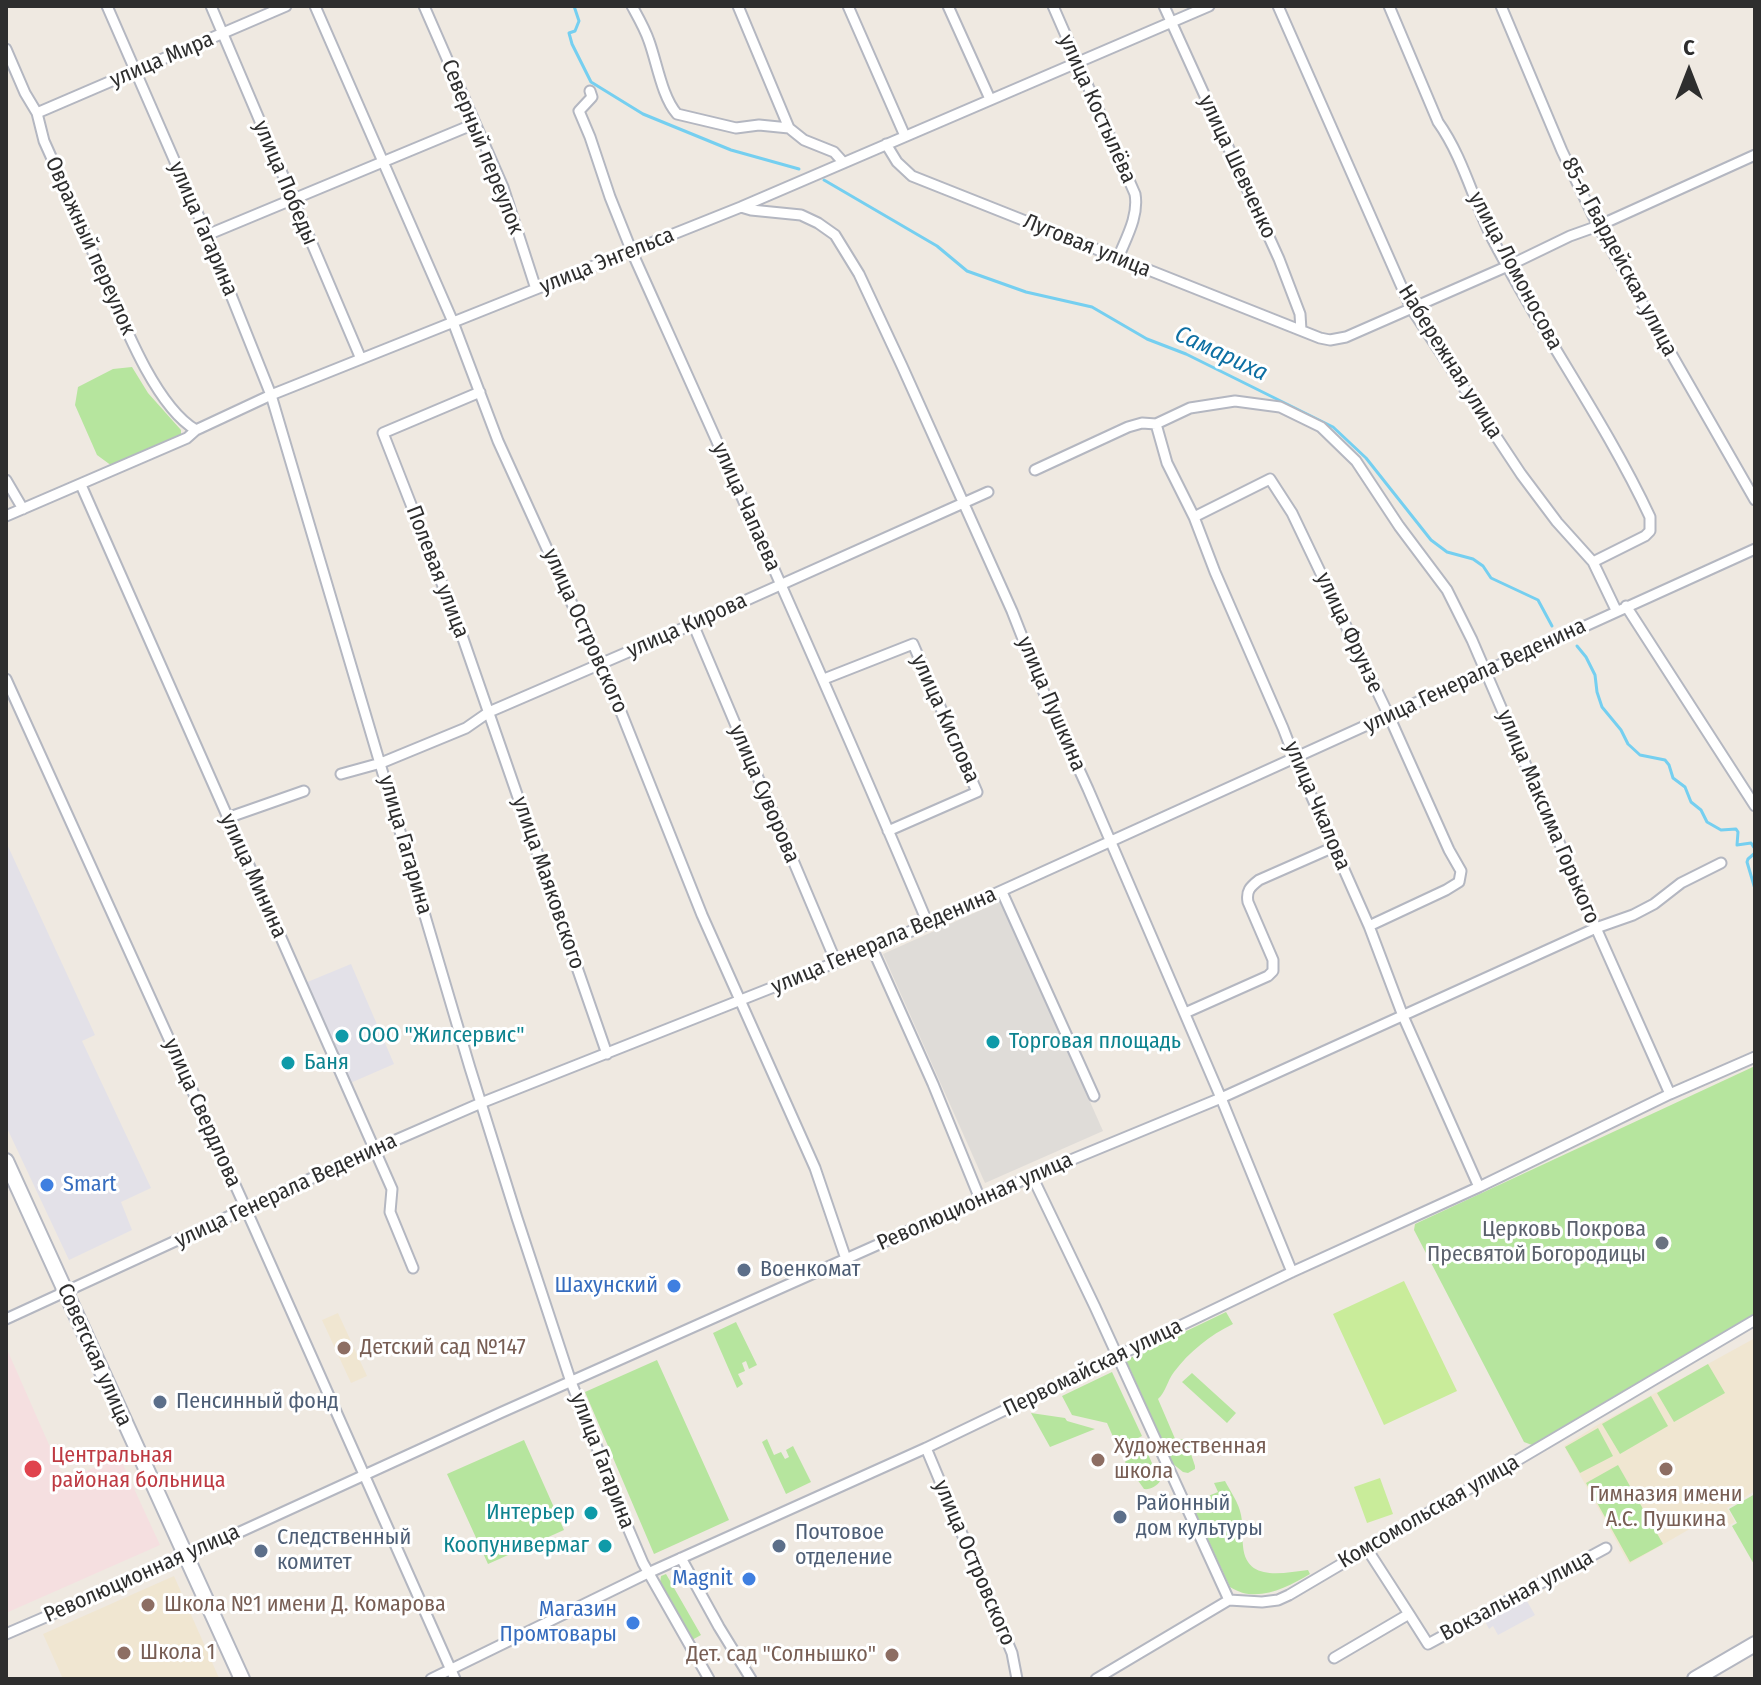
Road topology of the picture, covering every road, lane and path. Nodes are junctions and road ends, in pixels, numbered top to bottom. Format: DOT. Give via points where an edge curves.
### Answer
graph roads {
  1 [pos="107,6"];
  2 [pos="211,6"];
  3 [pos="286,6"];
  4 [pos="315,6"];
  5 [pos="424,6"];
  6 [pos="632,6"];
  7 [pos="738,6"];
  8 [pos="848,6"];
  9 [pos="948,6"];
  10 [pos="1053,6"];
  11 [pos="1164,6"];
  12 [pos="1209,6"];
  13 [pos="1278,6"];
  14 [pos="1389,6"];
  15 [pos="1501,6"];
  16 [pos="1171,22"];
  17 [pos="222,34"];
  18 [pos="6,49"];
  19 [pos="1076,63"];
  20 [pos="136,71"];
  21 [pos="590,91"];
  22 [pos="990,99"];
  23 [pos="37,113"];
  24 [pos="474,124"];
  25 [pos="789,128"];
  26 [pos="905,136"];
  27 [pos="886,144"];
  28 [pos="1755,155"];
  29 [pos="383,162"];
  30 [pos="843,162"];
  31 [pos="292,199"];
  32 [pos="741,207"];
  33 [pos="1598,226"];
  34 [pos="207,235"];
  35 [pos="632,252"];
  36 [pos="1118,258"];
  37 [pos="1508,266"];
  38 [pos="536,289"];
  39 [pos="1411,308"];
  40 [pos="453,322"];
  41 [pos="1301,330"];
  42 [pos="361,359"];
  43 [pos="480,392"];
  44 [pos="271,395"];
  45 [pos="1156,424"];
  46 [pos="196,430"];
  47 [pos="1035,470"];
  48 [pos="6,480"];
  49 [pos="81,485"];
  50 [pos="988,492"];
  51 [pos="1755,500"];
  52 [pos="963,503"];
  53 [pos="23,509"];
  54 [pos="6,516"];
  55 [pos="1194,517"];
  56 [pos="1755,549"];
  57 [pos="1593,562"];
  58 [pos="780,584"];
  59 [pos="1621,608"];
  60 [pos="693,624"];
  61 [pos="600,665"];
  62 [pos="1486,672"];
  63 [pos="6,679"];
  64 [pos="824,679"];
  65 [pos="489,712"];
  66 [pos="1389,716"];
  67 [pos="1295,759"];
  68 [pos="381,763"];
  69 [pos="341,774"];
  70 [pos="304,791"];
  71 [pos="1755,806"];
  72 [pos="227,818"];
  73 [pos="888,831"];
  74 [pos="1111,841"];
  75 [pos="1334,847"];
  76 [pos="1721,863"];
  77 [pos="1002,892"];
  78 [pos="928,924"];
  79 [pos="1369,926"];
  80 [pos="1596,928"];
  81 [pos="872,948"];
  82 [pos="836,962"];
  83 [pos="740,1001"];
  84 [pos="1185,1013"];
  85 [pos="1403,1016"];
  86 [pos="607,1054"];
  87 [pos="1755,1057"];
  88 [pos="1670,1094"];
  89 [pos="1094,1096"];
  90 [pos="1221,1098"];
  91 [pos="481,1103"];
  92 [pos="373,1150"];
  93 [pos="6,1161"];
  94 [pos="1032,1176"];
  95 [pos="1479,1187"];
  96 [pos="980,1199"];
  97 [pos="245,1208"];
  98 [pos="846,1259"];
  99 [pos="413,1268"];
  100 [pos="1292,1272"];
  101 [pos="66,1292"];
  102 [pos="6,1319"];
  103 [pos="1755,1320"];
  104 [pos="1118,1356"];
  105 [pos="571,1382"];
  106 [pos="926,1448"];
  107 [pos="365,1474"];
  108 [pos="1606,1548"];
  109 [pos="1367,1549"];
  110 [pos="185,1557"];
  111 [pos="681,1558"];
  112 [pos="648,1573"];
  113 [pos="1229,1600"];
  114 [pos="1409,1614"];
  115 [pos="6,1634"];
  116 [pos="1755,1644"];
  117 [pos="1334,1658"];
  118 [pos="453,1674"];
  119 [pos="242,1679"];
  120 [pos="431,1679"];
  121 [pos="709,1679"];
  122 [pos="751,1679"];
  123 [pos="1017,1679"];
  124 [pos="1096,1679"];
  125 [pos="1695,1679"];
  1 -- 20 [label="street, улица Гагарина"];
  2 -- 17 [label="street, улица Победы"];
  3 -- 17 [label="street, улица Мира"];
  4 -- 29 [label="street, улица Островского"];
  5 -- 24 [label="street, Северный переулок"];
  6 -- 25 [label="street" via="677,114 736,128"];
  7 -- 25 [label="street"];
  8 -- 26 [label="street"];
  9 -- 22 [label="street"];
  10 -- 19 [label="street, улица Костылёва"];
  11 -- 16 [label="street, улица Шевченко"];
  12 -- 16 [label="street, улица Энгельса"];
  13 -- 39 [label="street, Набережная улица"];
  14 -- 37 [label="street, улица Ломоносова"];
  15 -- 33 [label="street, 85-я Гвардейская улица"];
  16 -- 19 [label="street, улица Энгельса"];
  16 -- 41 [label="street, улица Шевченко" via="1279,259"];
  17 -- 20 [label="street, улица Мира"];
  17 -- 31 [label="street, улица Победы"];
  18 -- 23 [label="street, Овражный переулок"];
  19 -- 22 [label="street, улица Энгельса"];
  19 -- 36 [label="street, улица Костылёва" via="1135,194 1135,215"];
  20 -- 23 [label="street, улица Мира"];
  20 -- 34 [label="street, улица Гагарина"];
  21 -- 35 [label="street, улица Чапаева" via="592,97 579,111"];
  22 -- 26 [label="street, улица Энгельса"];
  23 -- 46 [label="street, Овражный переулок" via="44,141 153,383 183,422"];
  24 -- 29 [label="street"];
  24 -- 38 [label="street, Северный переулок" via="503,187"];
  25 -- 30 [label="street"];
  26 -- 27 [label="street, улица Энгельса"];
  27 -- 30 [label="street, улица Энгельса"];
  27 -- 36 [label="street, Луговая улица" via="912,176"];
  28 -- 33 [label="street"];
  29 -- 31 [label="street"];
  29 -- 40 [label="street, улица Островского"];
  30 -- 32 [label="street, улица Энгельса"];
  31 -- 34 [label="street"];
  31 -- 42 [label="street, улица Победы"];
  32 -- 35 [label="street, улица Энгельса"];
  32 -- 52 [label="street, улица Пушкина" via="801,215 835,235 859,274"];
  33 -- 37 [label="street"];
  33 -- 51 [label="street, 85-я Гвардейская улица"];
  34 -- 44 [label="street, улица Гагарина"];
  35 -- 38 [label="street, улица Энгельса"];
  35 -- 58 [label="street, улица Чапаева"];
  36 -- 41 [label="street, Луговая улица"];
  37 -- 39 [label="street"];
  37 -- 57 [label="street, улица Ломоносова" via="1650,517 1645,536"];
  38 -- 40 [label="street, улица Энгельса"];
  39 -- 41 [label="street" via="1346,337 1330,340"];
  39 -- 57 [label="street, Набережная улица" via="1521,474"];
  40 -- 42 [label="street, улица Энгельса"];
  40 -- 43 [label="street, улица Островского"];
  42 -- 44 [label="street, улица Энгельса"];
  43 -- 61 [label="street, улица Островского"];
  43 -- 65 [label="street, Полевая улица" via="383,433"];
  44 -- 46 [label="street, улица Энгельса"];
  44 -- 68 [label="street, улица Гагарина"];
  45 -- 47 [label="street" via="1128,427"];
  45 -- 55 [label="street, улица Чкалова" via="1167,463"];
  45 -- 62 [label="street, улица Максима Горького" via="1190,408 1235,401 1280,407 1321,427 1356,461 1447,590"];
  46 -- 49 [label="street, улица Энгельса"];
  48 -- 53 [label="street"];
  49 -- 53 [label="street, улица Энгельса"];
  49 -- 72 [label="street, улица Минина"];
  50 -- 52 [label="street, улица Кирова"];
  52 -- 58 [label="street, улица Кирова"];
  52 -- 74 [label="street, улица Пушкина"];
  53 -- 54 [label="street, улица Энгельса"];
  55 -- 66 [label="street, улица Фрунзе" via="1270,479 1292,513"];
  55 -- 67 [label="street, улица Чкалова"];
  56 -- 59 [label="street, улица Генерала Веденина"];
  57 -- 59 [label="street, Набережная улица"];
  58 -- 60 [label="street, улица Кирова"];
  58 -- 64 [label="street, улица Чапаева"];
  59 -- 62 [label="street, улица Генерала Веденина"];
  59 -- 71 [label="street, Набережная улица"];
  60 -- 61 [label="street, улица Кирова"];
  60 -- 82 [label="street, улица Суворова"];
  61 -- 65 [label="street, улица Кирова"];
  61 -- 83 [label="street, улица Островского"];
  62 -- 66 [label="street, улица Генерала Веденина"];
  62 -- 80 [label="street, улица Максима Горького"];
  63 -- 97 [label="street, улица Свердлова"];
  64 -- 73 [label="street, улица Чапаева"];
  64 -- 73 [label="street, улица Кислова" via="913,644 977,792"];
  65 -- 68 [label="street, улица Кирова" via="466,728"];
  65 -- 86 [label="street, улица Маяковского"];
  66 -- 67 [label="street, улица Генерала Веденина"];
  66 -- 79 [label="street, улица Фрунзе" via="1461,877 1446,890"];
  67 -- 74 [label="street, улица Генерала Веденина"];
  67 -- 75 [label="street, улица Чкалова"];
  68 -- 69 [label="street, улица Кирова"];
  68 -- 91 [label="street, улица Гагарина"];
  70 -- 72 [label="street"];
  72 -- 92 [label="street, улица Минина"];
  73 -- 78 [label="street, улица Чапаева"];
  74 -- 77 [label="street, улица Генерала Веденина"];
  74 -- 84 [label="street, улица Пушкина"];
  75 -- 79 [label="street, улица Чкалова"];
  75 -- 84 [label="street" via="1250,887 1248,902 1273,971"];
  76 -- 80 [label="street, Революционная улица" via="1633,915"];
  77 -- 78 [label="street, улица Генерала Веденина"];
  77 -- 89 [label="street"];
  78 -- 81 [label="street, улица Генерала Веденина"];
  79 -- 85 [label="street, улица Чкалова"];
  80 -- 85 [label="street, Революционная улица"];
  80 -- 88 [label="street, улица Максима Горького"];
  81 -- 82 [label="street, улица Генерала Веденина"];
  81 -- 96 [label="street"];
  82 -- 83 [label="street, улица Генерала Веденина"];
  83 -- 86 [label="street, улица Генерала Веденина"];
  83 -- 98 [label="street, улица Островского" via="815,1168"];
  84 -- 90 [label="street, улица Пушкина"];
  85 -- 90 [label="street, Революционная улица"];
  85 -- 95 [label="street, улица Чкалова"];
  86 -- 91 [label="street, улица Генерала Веденина"];
  87 -- 88 [label="street, Первомайская улица"];
  88 -- 95 [label="street, Первомайская улица"];
  90 -- 94 [label="street, Революционная улица"];
  90 -- 100 [label="street, улица Пушкина"];
  91 -- 92 [label="street, улица Генерала Веденина"];
  91 -- 105 [label="street, улица Гагарина"];
  92 -- 97 [label="street, улица Генерала Веденина"];
  92 -- 99 [label="street, улица Минина" via="392,1189 390,1212"];
  93 -- 101 [label="street, Советская улица"];
  94 -- 96 [label="street, Революционная улица"];
  94 -- 104 [label="street"];
  95 -- 100 [label="street, Первомайская улица"];
  96 -- 98 [label="street, Революционная улица"];
  97 -- 101 [label="street, улица Генерала Веденина"];
  97 -- 107 [label="street, улица Свердлова"];
  98 -- 105 [label="street, Революционная улица"];
  100 -- 104 [label="street, Первомайская улица"];
  101 -- 102 [label="street, улица Генерала Веденина"];
  101 -- 110 [label="street, Советская улица"];
  103 -- 109 [label="street, Комсомольская улица"];
  104 -- 106 [label="street, Первомайская улица"];
  104 -- 113 [label="street"];
  105 -- 107 [label="street, Революционная улица"];
  105 -- 112 [label="street, улица Гагарина"];
  106 -- 111 [label="street, Первомайская улица"];
  106 -- 123 [label="street, улица Островского" via="1012,1653"];
  107 -- 110 [label="street, Революционная улица"];
  107 -- 118 [label="street, улица Свердлова"];
  108 -- 114 [label="street, Вокзальная улица" via="1428,1644"];
  109 -- 113 [label="street, Комсомольская улица" via="1278,1600"];
  109 -- 114 [label="street"];
  110 -- 115 [label="street, Революционная улица"];
  110 -- 119 [label="street, Советская улица"];
  111 -- 112 [label="street, Первомайская улица"];
  111 -- 122 [label="street"];
  112 -- 118 [label="street, Первомайская улица"];
  112 -- 121 [label="street, улица Гагарина"];
  113 -- 124 [label="street"];
  114 -- 117 [label="street"];
  116 -- 125 [label="street"];
  118 -- 120 [label="street, Первомайская улица"];
}
